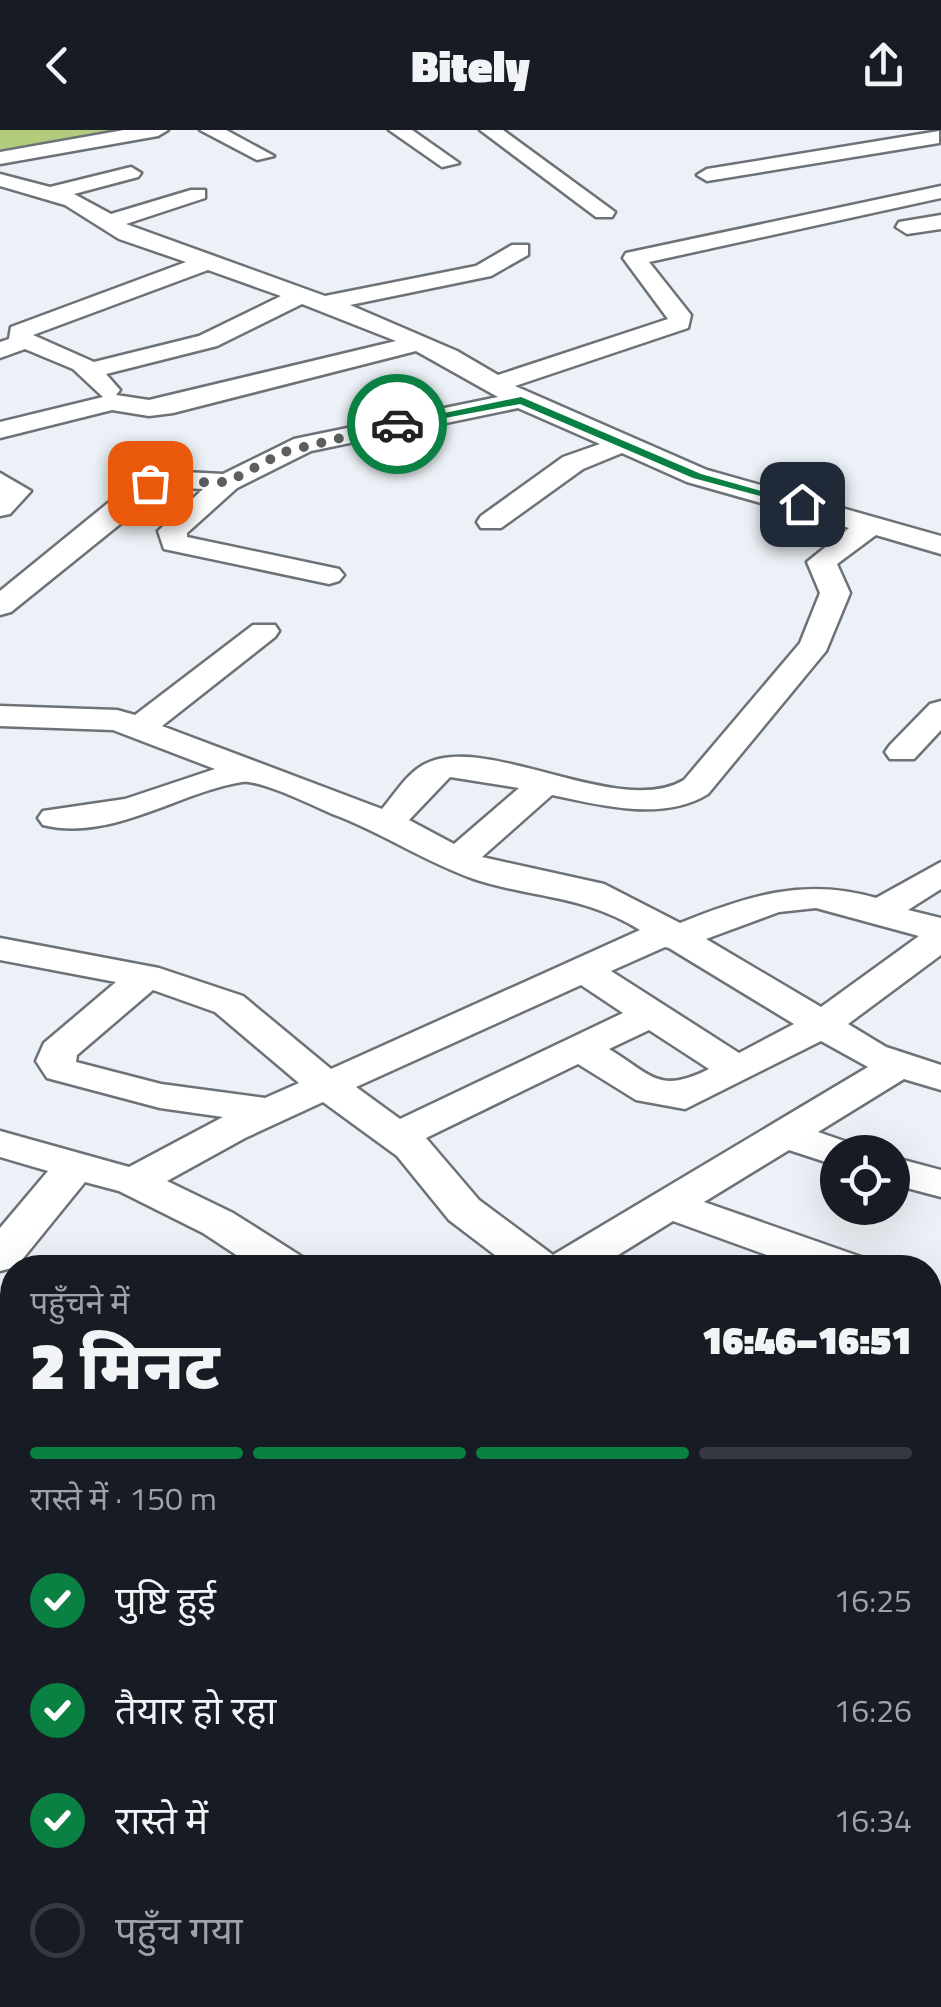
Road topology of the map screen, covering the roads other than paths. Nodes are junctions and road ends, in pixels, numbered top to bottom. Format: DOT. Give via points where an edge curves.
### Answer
graph roads {
  1 [pos="158,130"];
  2 [pos="210,130"];
  3 [pos="399,130"];
  4 [pos="490,130"];
  5 [pos="936,135"];
  6 [pos="264,156"];
  7 [pos="0,158"];
  8 [pos="449,163"];
  9 [pos="131,173"];
  10 [pos="707,174"];
  11 [pos="0,180"];
  12 [pos="941,192"];
  13 [pos="52,193"];
  14 [pos="198,194"];
  15 [pos="604,212"];
  16 [pos="109,222"];
  17 [pos="941,222"];
  18 [pos="908,226"];
  19 [pos="520,250"];
  20 [pos="203,264"];
  21 [pos="314,299"];
  22 [pos="24,340"];
  23 [pos="418,343"];
  24 [pos="0,351"];
  25 [pos="90,370"];
  26 [pos="493,384"];
  27 [pos="521,400"];
  28 [pos="128,402"];
  29 [pos="0,430"];
  30 [pos="624,443"];
  31 [pos="0,481"];
  32 [pos="228,482"];
  33 [pos="0,508"];
  34 [pos="492,522"];
  35 [pos="874,523"];
  36 [pos="941,545"];
  37 [pos="328,575"];
  38 [pos="0,606"];
  39 [pos="264,631"];
  40 [pos="941,711"];
  41 [pos="0,716"];
  42 [pos="139,728"];
  43 [pos="902,752"];
  44 [pos="247,769"];
  45 [pos="544,784"];
  46 [pos="56,818"];
  47 [pos="388,824"];
  48 [pos="457,860"];
  49 [pos="941,873"];
  50 [pos="879,912"];
  51 [pos="941,929"];
  52 [pos="670,936"];
  53 [pos="941,937"];
  54 [pos="0,950"];
  55 [pos="583,970"];
  56 [pos="146,976"];
  57 [pos="651,1014"];
  58 [pos="820,1026"];
  59 [pos="580,1048"];
  60 [pos="900,1066"];
  61 [pos="738,1070"];
  62 [pos="941,1078"];
  63 [pos="326,1086"];
  64 [pos="270,1111"];
  65 [pos="784,1134"];
  66 [pos="397,1136"];
  67 [pos="0,1144"];
  68 [pos="820,1146"];
  69 [pos="78,1164"];
  70 [pos="910,1175"];
  71 [pos="134,1182"];
  72 [pos="941,1184"];
  73 [pos="668,1204"];
  74 [pos="2,1255"];
  75 [pos="268,1255"];
  76 [pos="525,1255"];
  77 [pos="585,1255"];
  78 [pos="811,1255"];
  1 -- 7 [label="street"];
  2 -- 6 [label="street"];
  3 -- 8 [label="street"];
  4 -- 15 [label="street"];
  5 -- 10 [label="street"];
  9 -- 13 [label="street"];
  11 -- 13 [label="street"];
  12 -- 26 [label="street" via="638,256 635,264 680,323"];
  13 -- 16 [label="street"];
  14 -- 16 [label="street"];
  16 -- 20 [label="street"];
  17 -- 18 [label="street"];
  19 -- 21 [label="street" via="483,271"];
  20 -- 21 [label="street"];
  20 -- 22 [label="street" via="20,332"];
  21 -- 23 [label="street"];
  21 -- 25 [label="street" via="208,341"];
  22 -- 24 [label="street"];
  22 -- 25 [label="street"];
  23 -- 26 [label="street"];
  23 -- 28 [label="street" via="173,405"];
  25 -- 28 [label="street" via="96,384"];
  26 -- 27 [label="street"];
  27 -- 30 [label="street"];
  27 -- 32 [label="street" via="303,445"];
  28 -- 29 [label="street"];
  30 -- 34 [label="street" via="573,463"];
  30 -- 35 [label="street" via="710,480"];
  31 -- 33 [label="street" via="17,491"];
  32 -- 37 [label="street" via="172,532 174,542"];
  32 -- 38 [label="street" via="150,483"];
  35 -- 36 [label="street"];
  35 -- 45 [label="street" via="822,562 835,593 815,644 696,787 667,798"];
  39 -- 42 [label="street"];
  40 -- 43 [label="street"];
  41 -- 42 [label="street" via="96,716"];
  42 -- 44 [label="street"];
  44 -- 46 [label="street" via="130,809"];
  44 -- 47 [label="street"];
  45 -- 47 [label="street" via="439,768"];
  45 -- 48 [label="street"];
  47 -- 48 [label="street"];
  48 -- 52 [label="street" via="591,892"];
  49 -- 50 [label="street"];
  50 -- 51 [label="street"];
  50 -- 52 [label="street" via="801,896"];
  52 -- 55 [label="street"];
  52 -- 58 [label="street"];
  53 -- 58 [label="street"];
  54 -- 56 [label="street"];
  55 -- 57 [label="street"];
  55 -- 63 [label="street"];
  56 -- 63 [label="street" via="229,1004"];
  56 -- 64 [label="street" via="58,1051 61,1070 160,1096"];
  57 -- 59 [label="street"];
  57 -- 61 [label="street"];
  58 -- 60 [label="street"];
  58 -- 61 [label="street"];
  59 -- 61 [label="street" via="674,1098"];
  59 -- 66 [label="street"];
  60 -- 62 [label="street"];
  60 -- 65 [label="street"];
  63 -- 64 [label="street"];
  63 -- 66 [label="street"];
  64 -- 71 [label="street"];
  65 -- 68 [label="street"];
  65 -- 73 [label="street"];
  66 -- 76 [label="street" via="426,1159 464,1210"];
  67 -- 69 [label="street"];
  69 -- 71 [label="street"];
  69 -- 74 [label="street"];
  70 -- 72 [label="street"];
  71 -- 75 [label="street"];
  73 -- 77 [label="street"];
  73 -- 78 [label="street"];
}
